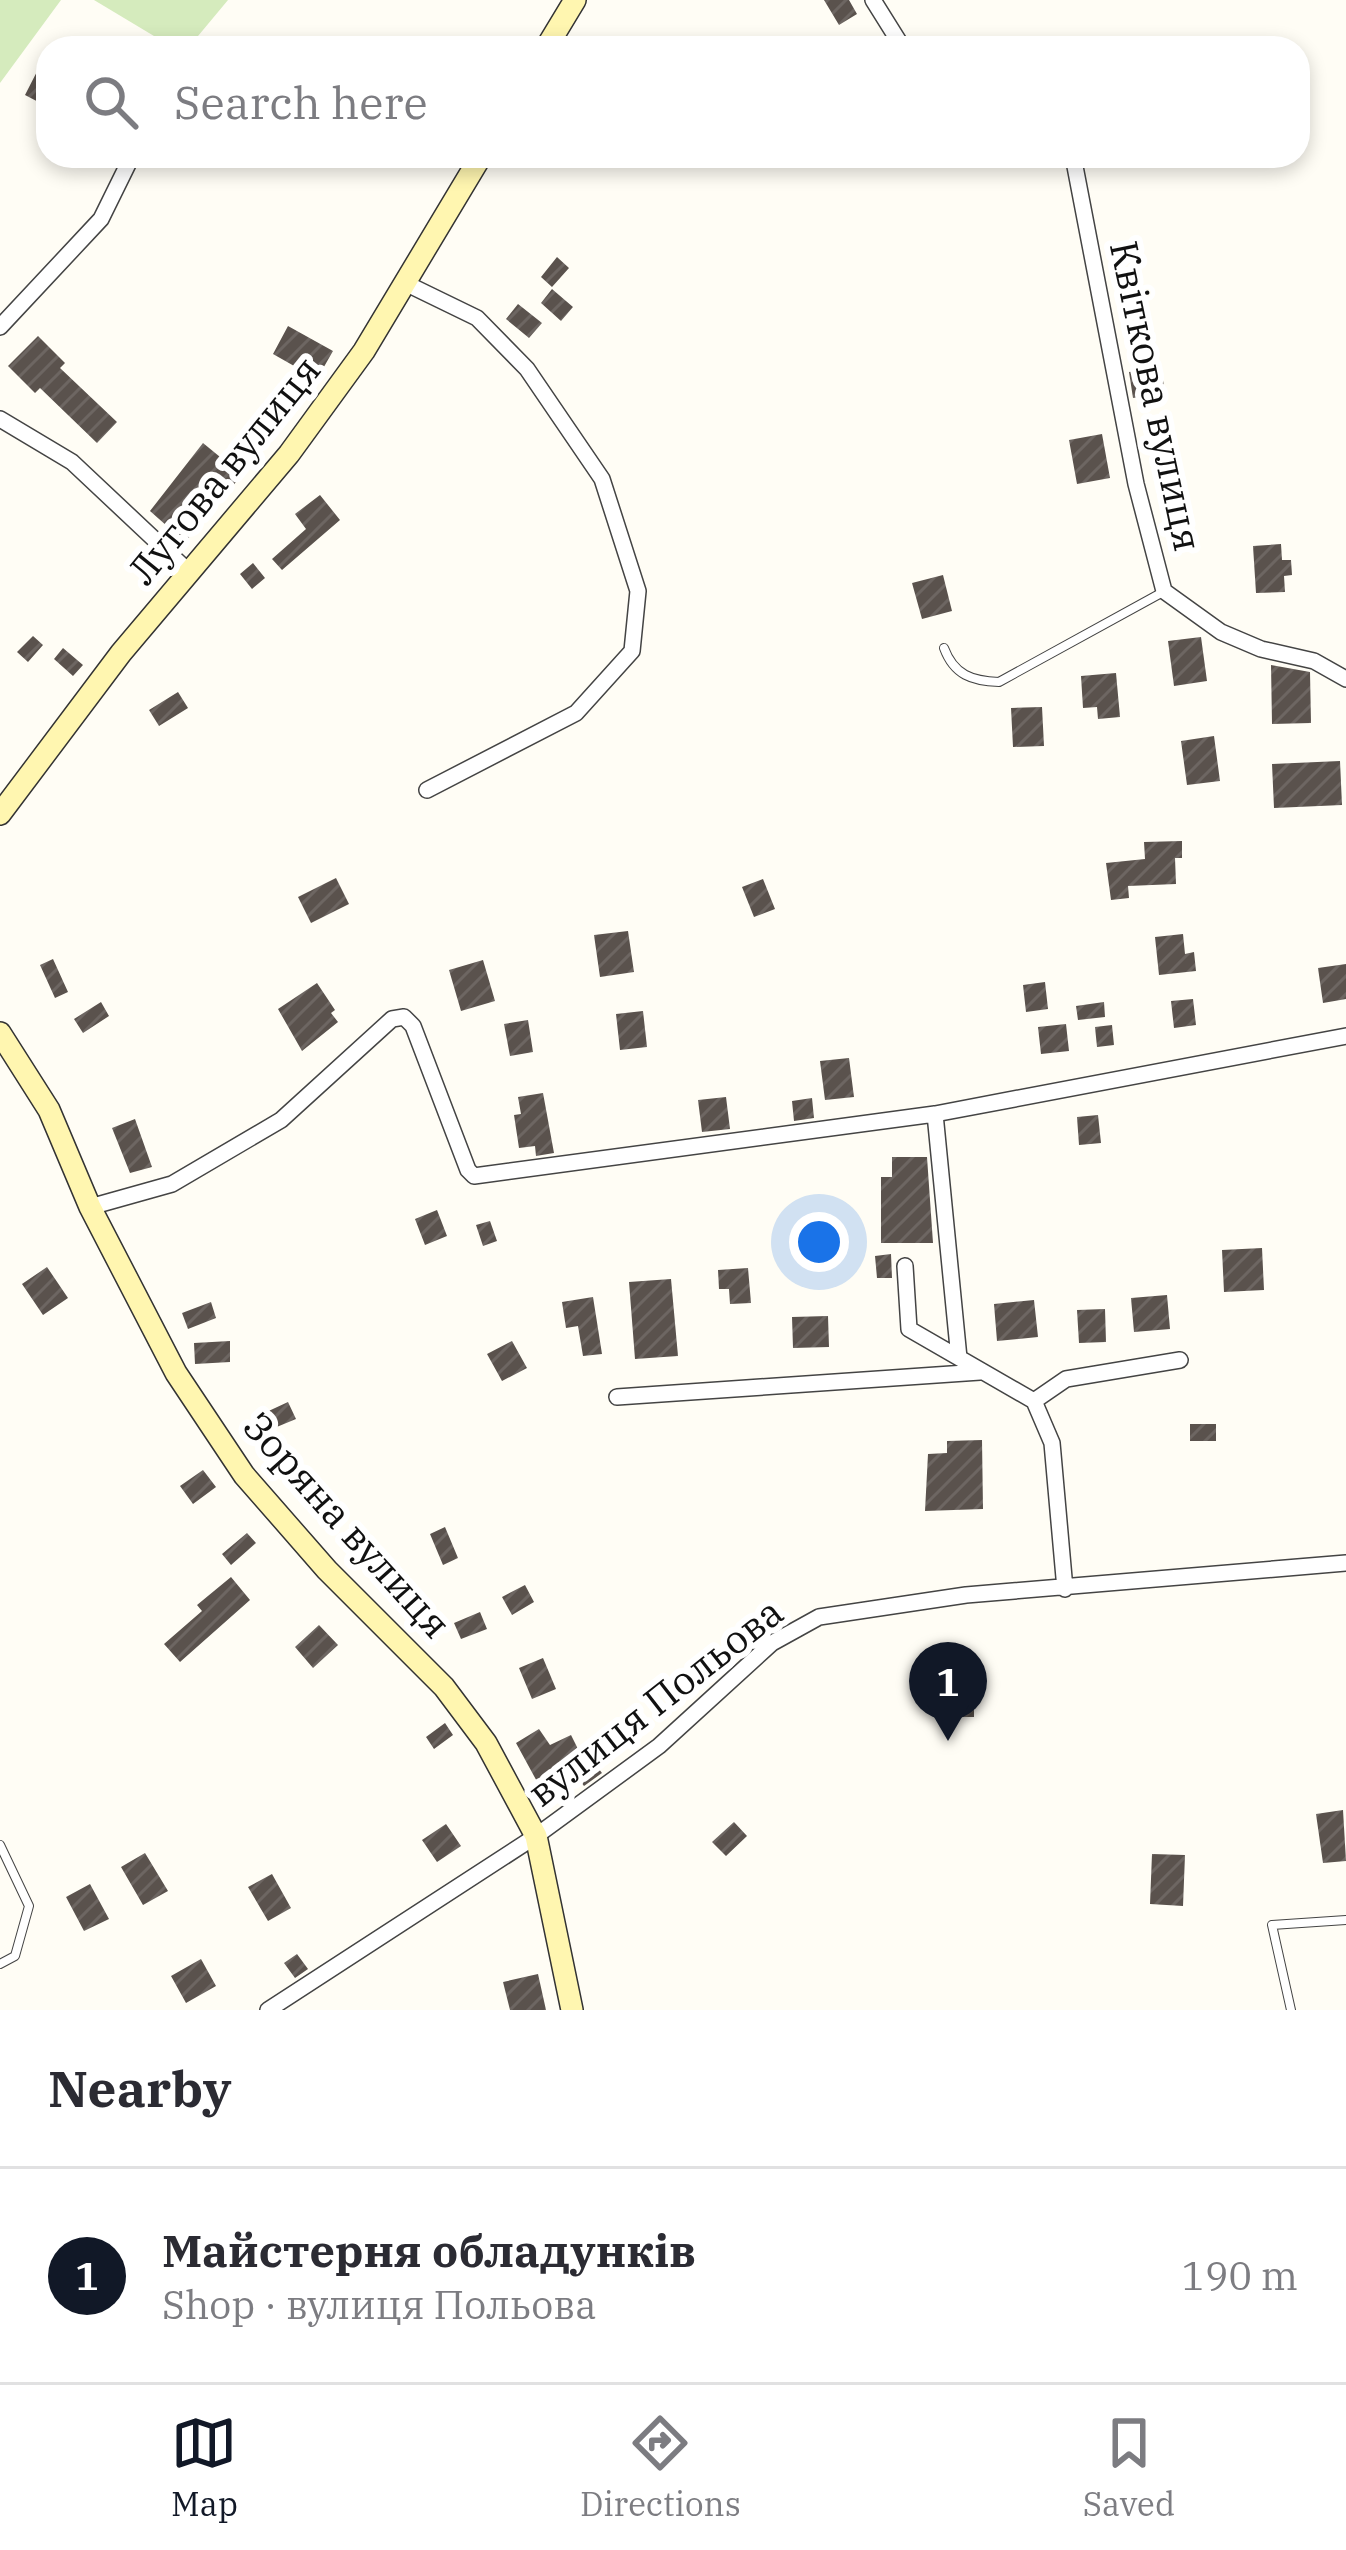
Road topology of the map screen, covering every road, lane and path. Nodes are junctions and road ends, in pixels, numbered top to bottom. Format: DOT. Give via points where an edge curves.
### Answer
graph roads {
  1 [pos="575,0"];
  2 [pos="873,0"];
  3 [pos="553,36"];
  4 [pos="896,36"];
  5 [pos="126,168"];
  6 [pos="475,168"];
  7 [pos="1074,168"];
  8 [pos="405,283"];
  9 [pos="0,327"];
  10 [pos="0,419"];
  11 [pos="189,572"];
  12 [pos="1165,591"];
  13 [pos="944,647"];
  14 [pos="1346,679"];
  15 [pos="428,790"];
  16 [pos="0,814"];
  17 [pos="0,1034"];
  18 [pos="1346,1036"];
  19 [pos="935,1114"];
  20 [pos="90,1208"];
  21 [pos="905,1266"];
  22 [pos="959,1358"];
  23 [pos="1180,1360"];
  24 [pos="982,1372"];
  25 [pos="617,1397"];
  26 [pos="1034,1401"];
  27 [pos="1346,1563"];
  28 [pos="1065,1589"];
  29 [pos="536,1836"];
  30 [pos="0,1845"];
  31 [pos="1346,1920"];
  32 [pos="0,1964"];
  33 [pos="268,2010"];
  34 [pos="572,2010"];
  35 [pos="1291,2010"];
  1 -- 3 [label="street"];
  2 -- 4 [label="street"];
  5 -- 9 [label="street" via="100,219"];
  6 -- 8 [label="street, Лугова вулиця"];
  7 -- 12 [label="street, Квіткова вулиця"];
  8 -- 11 [label="street, Лугова вулиця" via="289,454"];
  8 -- 15 [label="street" via="477,318 527,369 602,478 638,591 632,651 576,713"];
  10 -- 11 [label="street" via="72,462"];
  11 -- 16 [label="street, Лугова вулиця"];
  12 -- 13 [label="lane" via="999,682 972,681"];
  12 -- 14 [label="street, Квіткова вулиця" via="1221,632"];
  17 -- 20 [label="street, Зоряна вулиця" via="49,1109"];
  18 -- 19 [label="street"];
  19 -- 20 [label="street" via="474,1176 404,1017 392,1019 281,1120 172,1184"];
  19 -- 22 [label="street"];
  20 -- 29 [label="street, Зоряна вулиця" via="176,1373 244,1474 444,1687 487,1743"];
  21 -- 22 [label="street" via="909,1329"];
  22 -- 24 [label="street"];
  23 -- 26 [label="street" via="1066,1379"];
  24 -- 25 [label="street"];
  24 -- 26 [label="street"];
  26 -- 28 [label="street" via="1052,1443"];
  27 -- 28 [label="street, вулиця Польова"];
  28 -- 29 [label="street, вулиця Польова" via="818,1618 772,1643 658,1746"];
  29 -- 33 [label="street, вулиця Польова"];
  29 -- 34 [label="street, Зоряна вулиця"];
  30 -- 32 [label="lane" via="29,1906 14,1955"];
  31 -- 35 [label="lane" via="1272,1925"];
}
